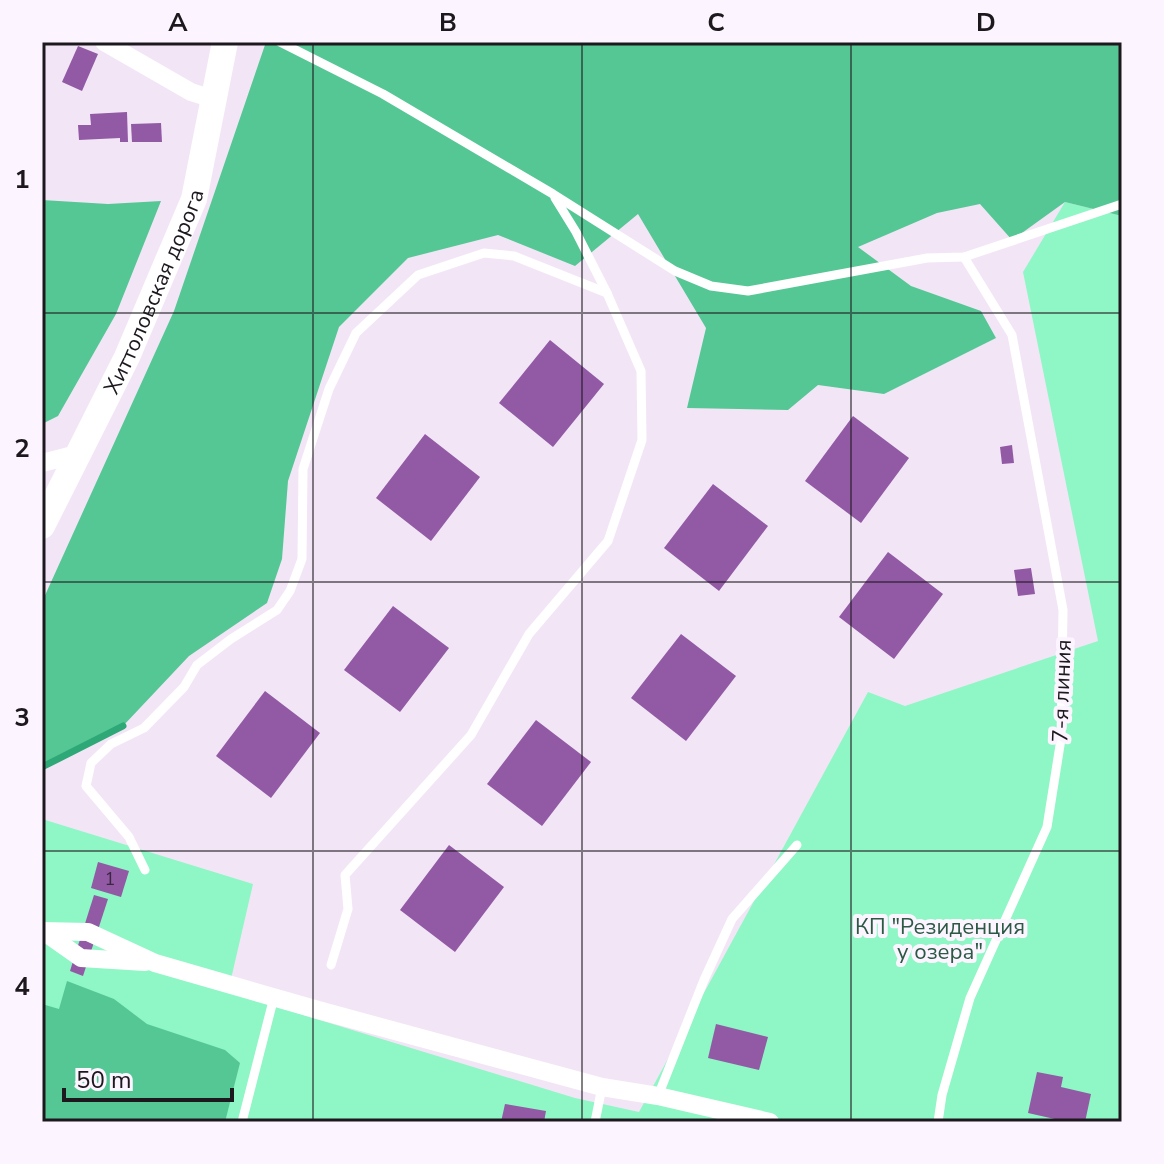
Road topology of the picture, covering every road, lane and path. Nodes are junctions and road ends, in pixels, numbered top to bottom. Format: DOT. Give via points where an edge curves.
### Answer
graph roads {
  1 [pos="104,42"];
  2 [pos="225,42"];
  3 [pos="280,42"];
  4 [pos="213,99"];
  5 [pos="553,194"];
  6 [pos="1122,204"];
  7 [pos="964,257"];
  8 [pos="607,293"];
  9 [pos="77,454"];
  10 [pos="42,463"];
  11 [pos="42,526"];
  12 [pos="797,845"];
  13 [pos="145,870"];
  14 [pos="43,934"];
  15 [pos="155,963"];
  16 [pos="331,965"];
  17 [pos="274,996"];
  18 [pos="602,1087"];
  19 [pos="658,1096"];
  20 [pos="242,1122"];
  21 [pos="595,1122"];
  22 [pos="770,1122"];
  23 [pos="938,1122"];
  1 -- 4 [label="street"];
  2 -- 4 [label="street, Хиттоловская дорога"];
  3 -- 5 [label="lane" via="383,94"];
  4 -- 9 [label="street, Хиттоловская дорога" via="194,199 127,357"];
  5 -- 7 [label="lane" via="675,271 711,286 748,291 927,258"];
  5 -- 8 [label="lane"];
  6 -- 7 [label="lane"];
  7 -- 23 [label="lane, 7-я линия" via="1012,335 1063,610 1061,739 1047,827 970,998"];
  8 -- 13 [label="lane" via="514,256 484,253 418,275 356,333 329,389 303,469 302,559 290,591 277,610 197,665 184,687 144,728 111,744 91,763 86,786 129,837"];
  8 -- 16 [label="lane" via="641,371 642,440 608,541 529,634 471,735 345,875 348,909"];
  9 -- 10 [label="street"];
  9 -- 11 [label="street, Хиттоловская дорога"];
  12 -- 19 [label="lane" via="732,919"];
  14 -- 15 [label="street" via="88,932"];
  14 -- 15 [label="street" via="81,958"];
  15 -- 17 [label="street"];
  17 -- 18 [label="street"];
  17 -- 20 [label="lane"];
  18 -- 19 [label="street"];
  18 -- 21 [label="lane"];
  19 -- 22 [label="street"];
}
